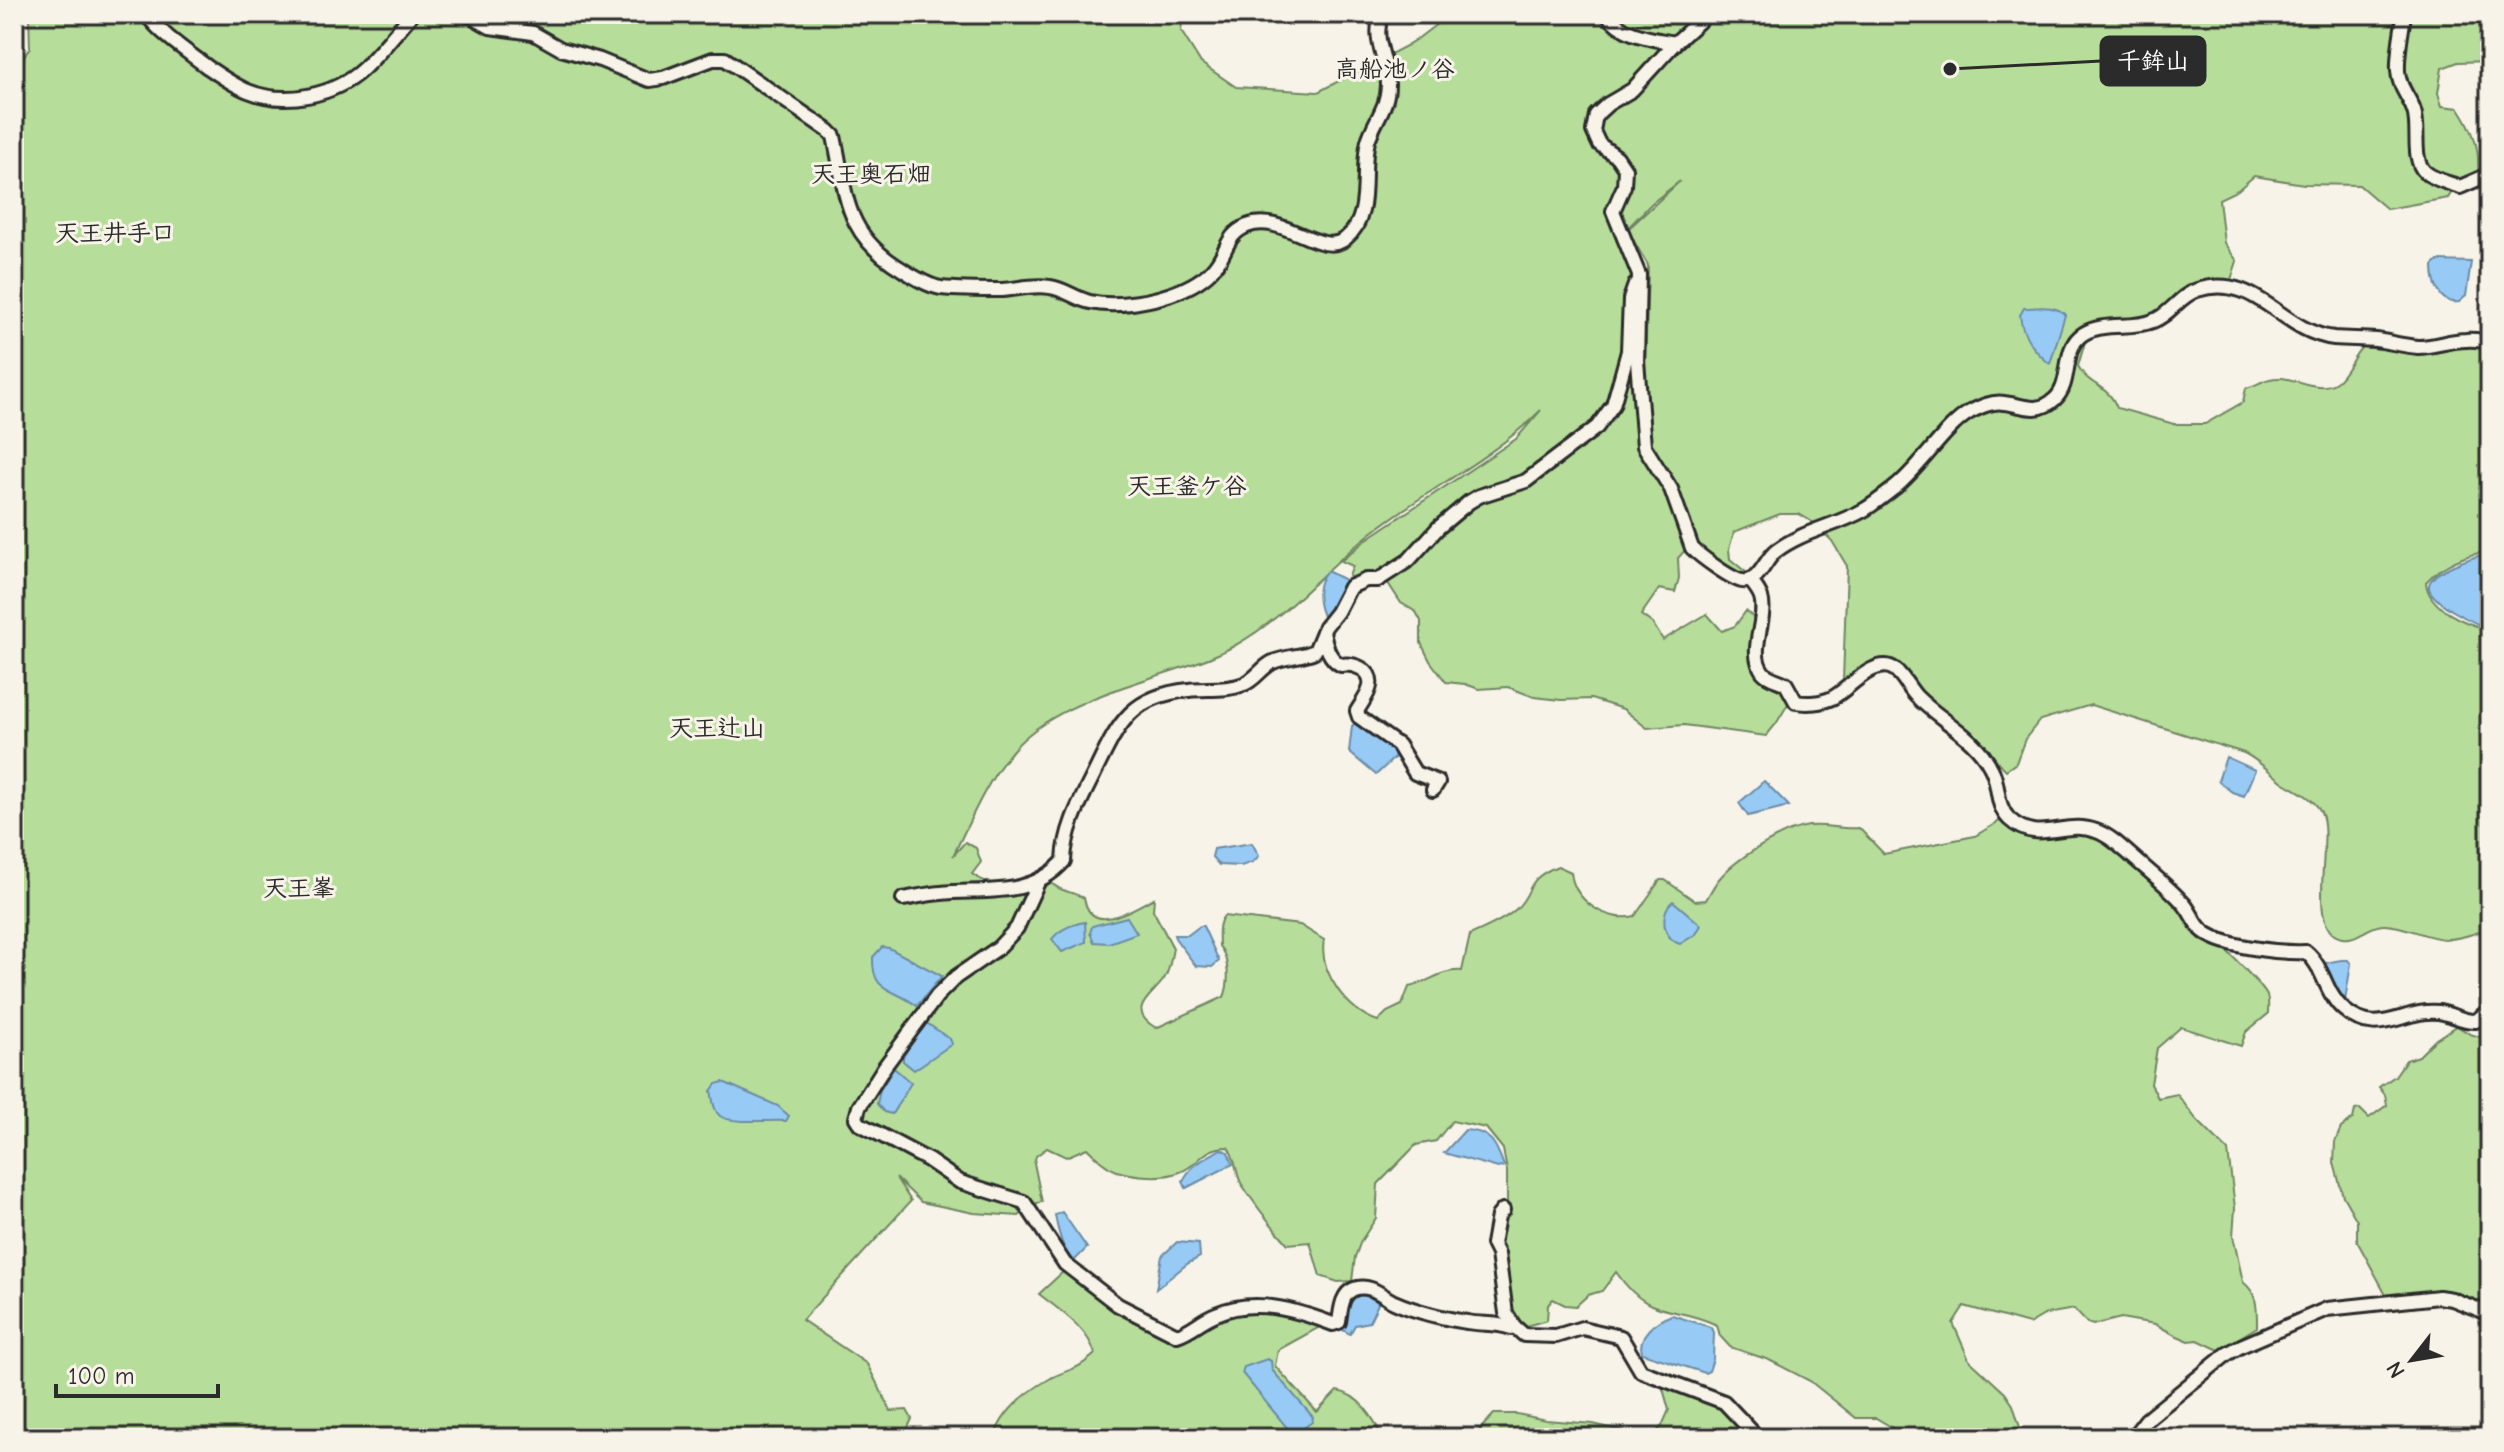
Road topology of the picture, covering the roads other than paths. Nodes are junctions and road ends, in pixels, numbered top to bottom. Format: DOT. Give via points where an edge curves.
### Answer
graph roads {
  1 [pos="146,14"];
  2 [pos="412,14"];
  3 [pos="467,14"];
  4 [pos="1382,14"];
  5 [pos="1607,14"];
  6 [pos="1707,14"];
  7 [pos="2404,14"];
  8 [pos="1675,43"];
  9 [pos="2490,174"];
  10 [pos="1639,275"];
  11 [pos="2490,342"];
  12 [pos="1750,580"];
  13 [pos="1323,632"];
  14 [pos="1433,790"];
  15 [pos="1038,882"];
  16 [pos="903,899"];
  17 [pos="2490,1009"];
  18 [pos="1503,1210"];
  19 [pos="2490,1314"];
  20 [pos="1514,1326"];
  21 [pos="1758,1438"];
  22 [pos="2132,1438"];
  1 -- 2 [label="street" via="220,76 250,92 282,98 315,95 349,80"];
  3 -- 4 [label="street" via="490,27 533,33 561,49 649,80 725,59 834,136 853,220 870,245 897,267 941,288 1049,286 1102,304 1167,295 1190,286 1218,262 1232,235 1249,225 1286,227 1319,243 1344,239 1361,210 1368,143 1388,97 1377,31"];
  5 -- 8 [label="street" via="1632,34"];
  6 -- 8 [label="street"];
  7 -- 9 [label="street" via="2399,85 2414,111 2422,168 2460,187"];
  8 -- 10 [label="street" via="1632,90 1596,115 1593,131 1625,169 1613,211"];
  10 -- 12 [label="street" via="1637,361 1644,446 1671,489 1692,548 1741,581"];
  10 -- 13 [label="street" via="1630,299 1628,351 1613,405 1597,427 1526,481 1469,502 1409,560 1378,580 1350,587"];
  11 -- 12 [label="street" via="2467,339 2420,347 2332,338 2300,328 2234,287 2193,291 2151,322 2081,335 2071,348 2057,397 2044,407 1989,404 1968,413 1896,487 1862,511 1778,549"];
  12 -- 17 [label="street" via="1762,604 1759,664 1770,678 1786,684 1796,702 1828,700 1868,672 1895,669 1915,695 1973,743 1992,769 2000,804 2012,821 2030,832 2096,830 2174,894 2213,938 2306,952 2315,959 2334,998 2367,1023 2440,1012 2468,1022"];
  13 -- 14 [label="street" via="1334,661 1360,667 1369,677 1359,717 1398,745 1415,773 1438,782"];
  13 -- 15 [label="street" via="1315,651 1265,666 1246,684 1190,689 1141,703 1113,736 1086,791 1067,833 1064,861"];
  15 -- 16 [label="street" via="1003,891"];
  15 -- 20 [label="street" via="1017,928 956,977 919,1018 859,1107 860,1124 960,1182 1024,1202 1065,1264 1118,1305 1177,1335 1220,1312 1250,1307 1288,1308 1333,1324 1339,1322 1345,1296 1367,1288 1394,1302 1470,1323"];
  18 -- 20 [label="street" via="1493,1244 1506,1313"];
  19 -- 22 [label="street" via="2439,1297 2327,1309 2227,1354 2146,1420"];
  20 -- 21 [label="street" via="1524,1335 1556,1336 1582,1328 1621,1337 1641,1371 1724,1402"];
}
